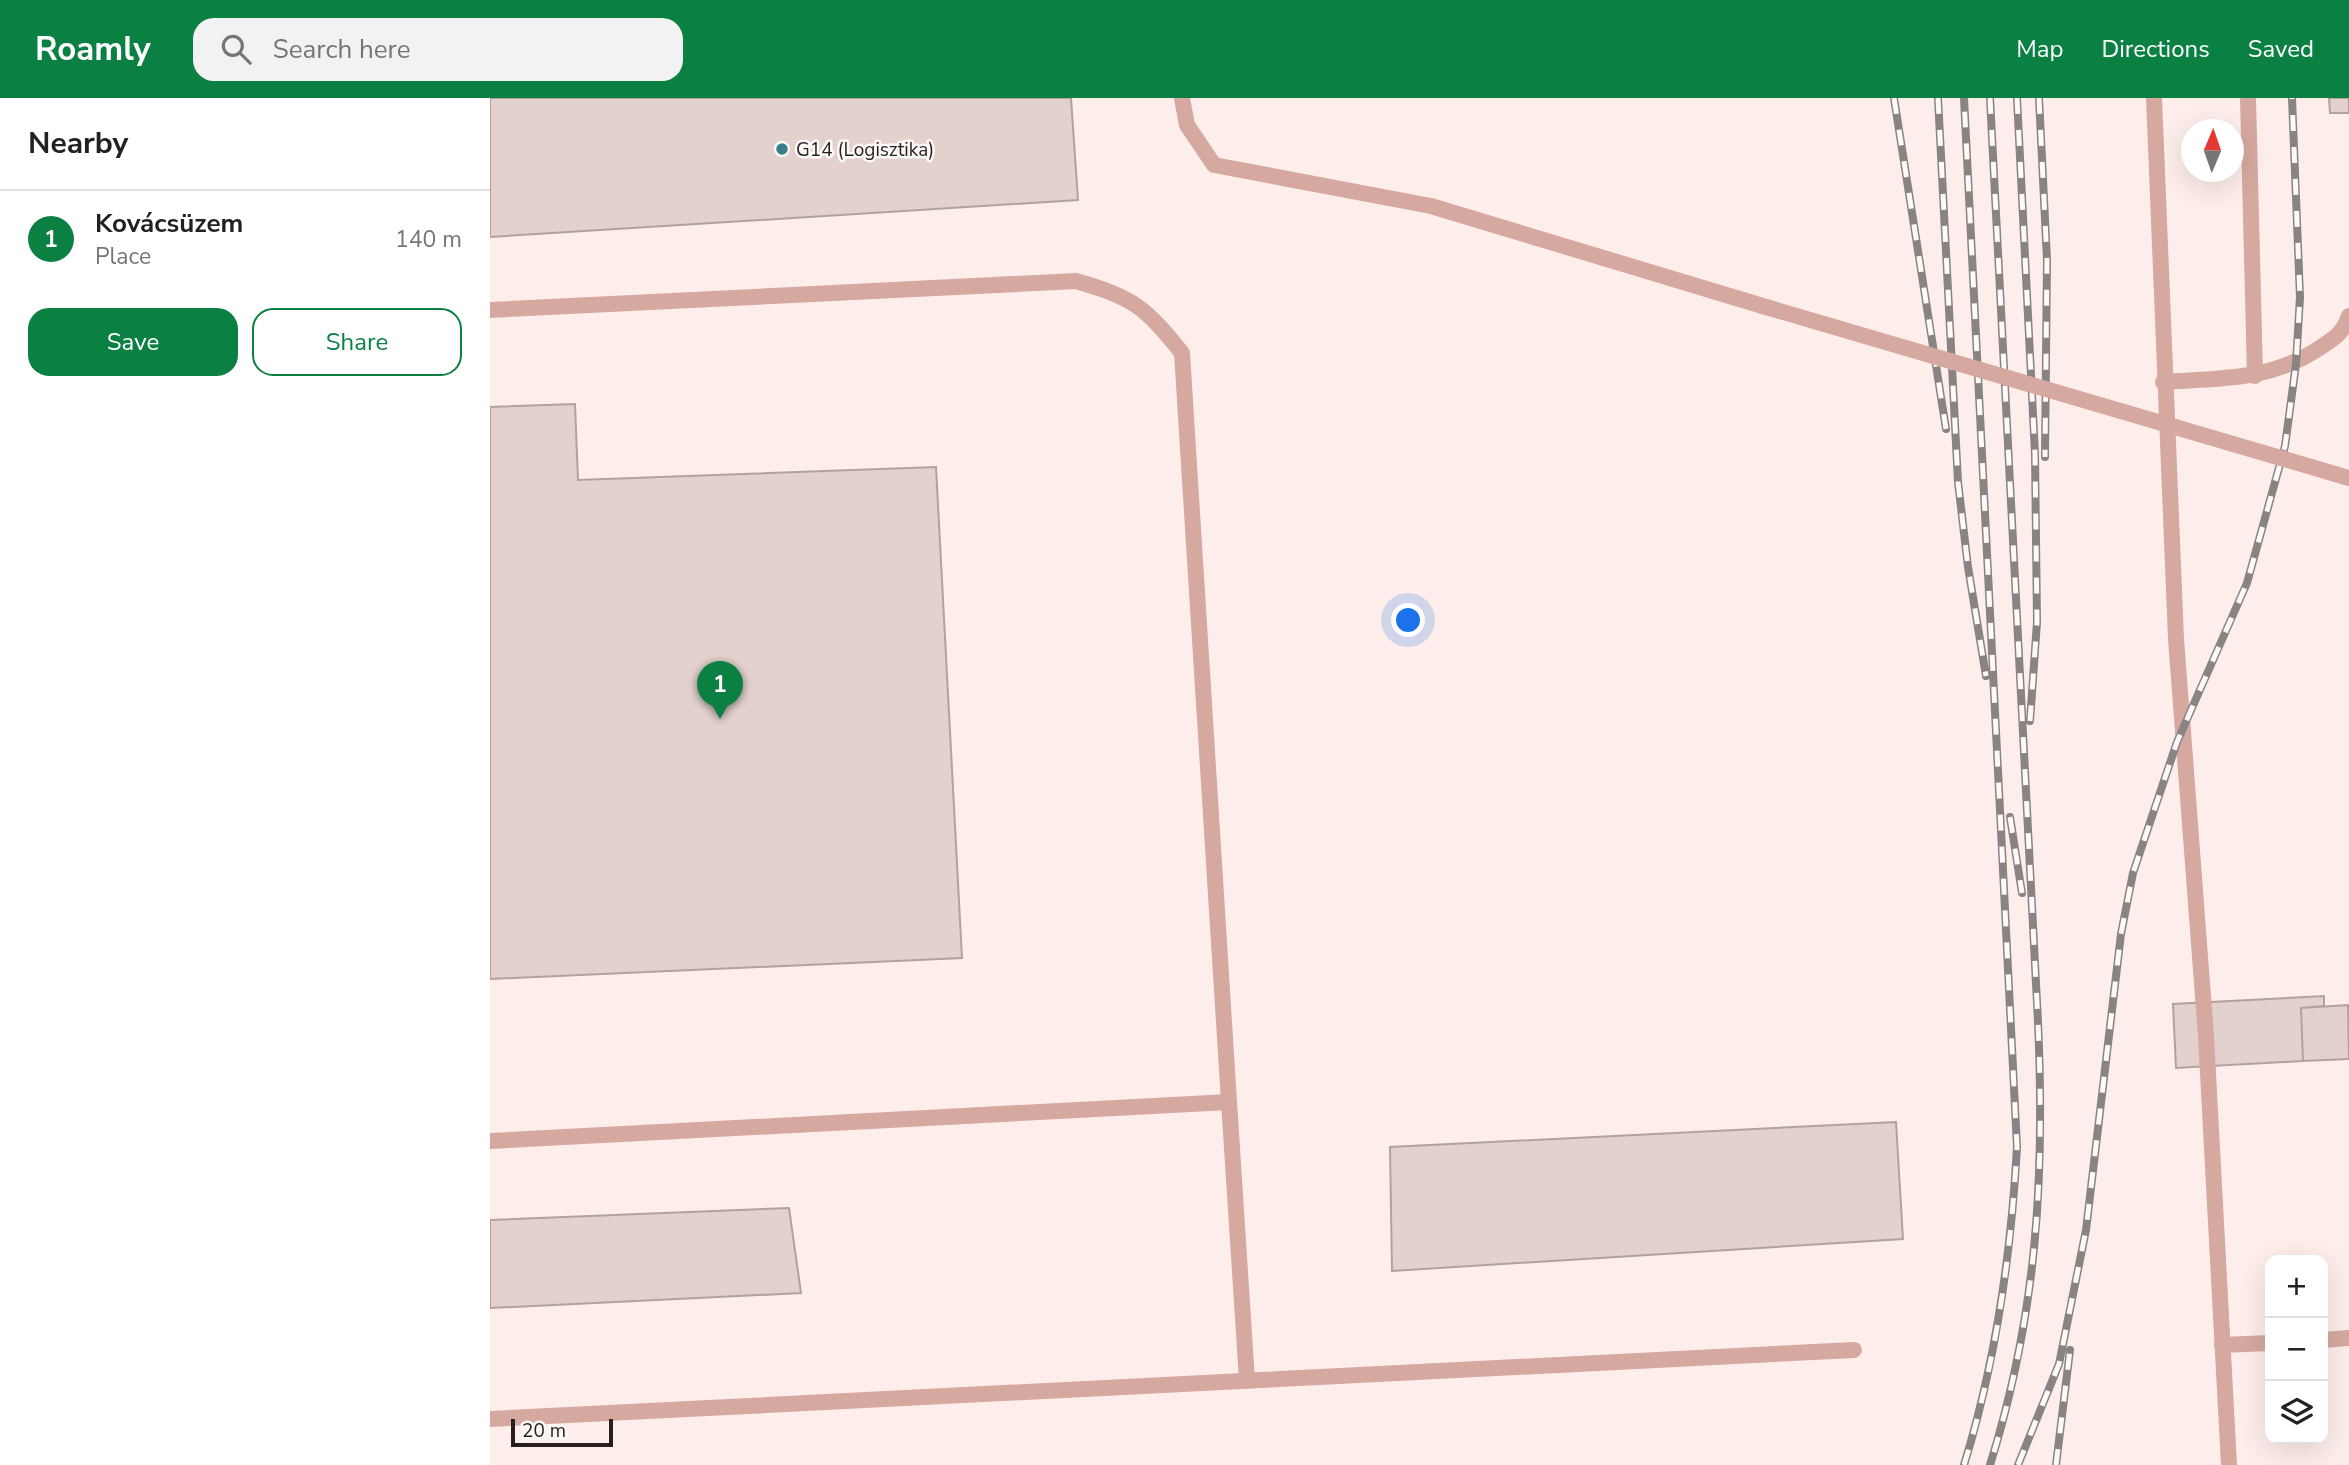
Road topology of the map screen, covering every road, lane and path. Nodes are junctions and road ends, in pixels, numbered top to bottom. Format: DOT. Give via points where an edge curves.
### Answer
graph roads {
  1 [pos="1182,98"];
  2 [pos="2154,98"];
  3 [pos="2248,98"];
  4 [pos="490,310"];
  5 [pos="2349,316"];
  6 [pos="2255,376"];
  7 [pos="2163,382"];
  8 [pos="2349,478"];
  9 [pos="1229,1102"];
  10 [pos="490,1141"];
  11 [pos="2349,1338"];
  12 [pos="2328,1340"];
  13 [pos="2265,1343"];
  14 [pos="2222,1345"];
  15 [pos="1854,1350"];
  16 [pos="1247,1380"];
  17 [pos="490,1419"];
  18 [pos="2228,1465"];
  1 -- 8 [label="lane, bridge" via="1186,125 1214,165 1431,206"];
  2 -- 7 [label="lane"];
  3 -- 6 [label="lane"];
  4 -- 9 [label="lane" via="1076,281 1122,294 1153,317 1182,353"];
  5 -- 6 [label="lane" via="2343,332 2296,364"];
  6 -- 7 [label="lane"];
  7 -- 14 [label="lane"];
  9 -- 10 [label="lane"];
  9 -- 16 [label="lane"];
  11 -- 12 [label="lane"];
  13 -- 14 [label="lane"];
  14 -- 18 [label="lane"];
  15 -- 16 [label="lane"];
  16 -- 17 [label="lane"];
}
